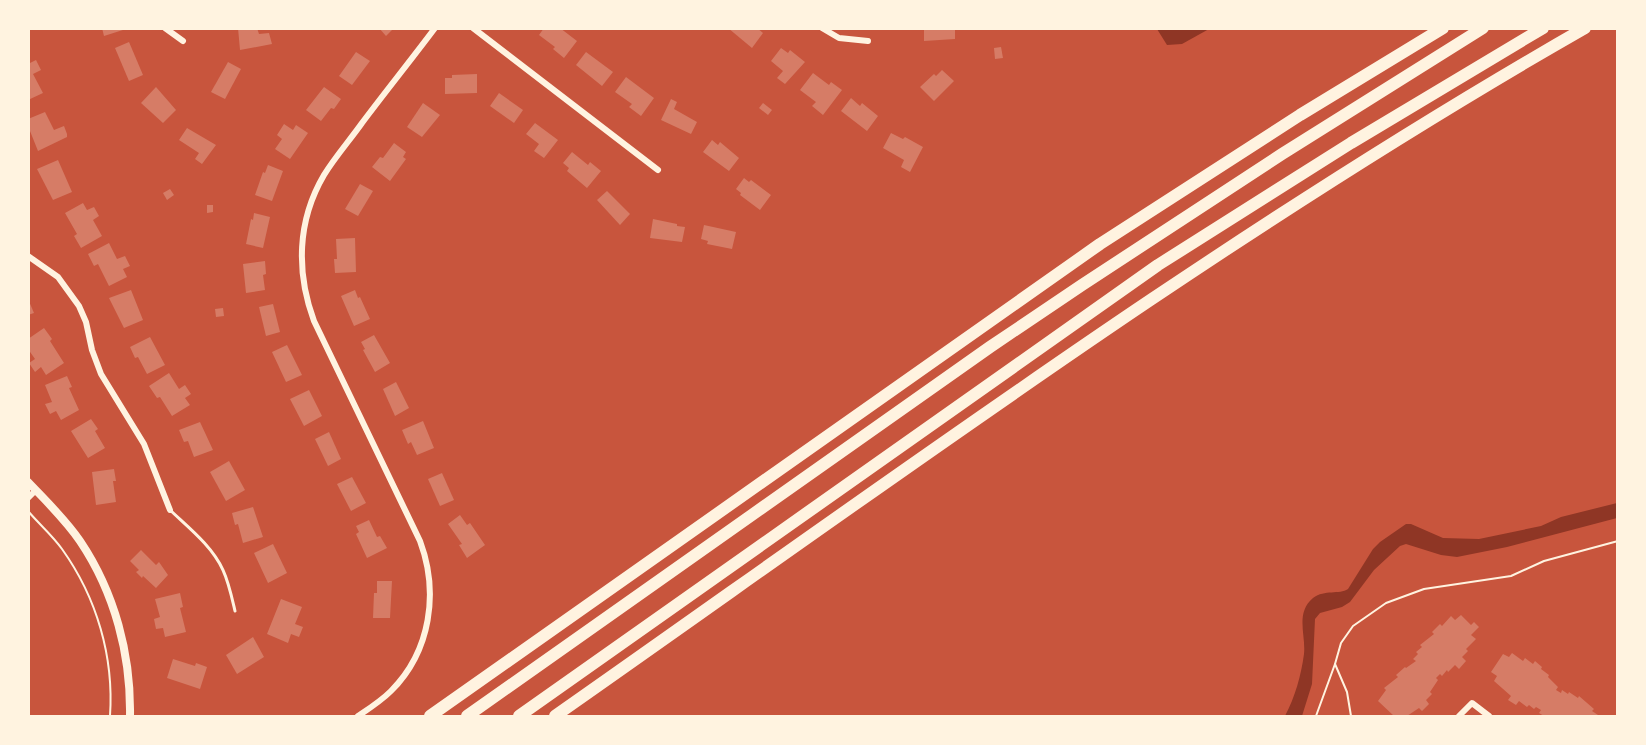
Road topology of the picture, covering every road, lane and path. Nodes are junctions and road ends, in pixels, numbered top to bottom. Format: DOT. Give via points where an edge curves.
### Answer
graph roads {
  1 [pos="165,28"];
  2 [pos="435,28"];
  3 [pos="473,28"];
  4 [pos="822,28"];
  5 [pos="1443,28"];
  6 [pos="1483,28"];
  7 [pos="1543,28"];
  8 [pos="1585,28"];
  9 [pos="183,41"];
  10 [pos="868,41"];
  11 [pos="658,170"];
  12 [pos="28,256"];
  13 [pos="28,482"];
  14 [pos="36,490"];
  15 [pos="28,498"];
  16 [pos="170,510"];
  17 [pos="28,511"];
  18 [pos="1617,541"];
  19 [pos="235,611"];
  20 [pos="1335,664"];
  21 [pos="111,717"];
  22 [pos="130,717"];
  23 [pos="358,717"];
  24 [pos="430,717"];
  25 [pos="466,717"];
  26 [pos="519,717"];
  27 [pos="555,717"];
  28 [pos="1316,717"];
  29 [pos="1351,717"];
  30 [pos="1460,717"];
  31 [pos="1488,717"];
  1 -- 9 [label="street"];
  2 -- 23 [label="street" via="325,174 309,210 302,241 304,288 314,321 420,541 430,581 427,627 413,662 393,690"];
  3 -- 11 [label="street"];
  4 -- 10 [label="street" via="839,38"];
  5 -- 24 [label="highway" via="1100,244"];
  6 -- 25 [label="highway" via="1273,160 990,347"];
  7 -- 26 [label="highway" via="1158,265"];
  8 -- 27 [label="highway" via="1387,146 1146,302"];
  12 -- 16 [label="street" via="58,277 78,306 101,374 144,444"];
  13 -- 14 [label="street"];
  14 -- 15 [label="street"];
  14 -- 22 [label="street" via="80,541 109,597 125,654"];
  16 -- 19 [label="lane" via="218,560"];
  17 -- 21 [label="path" via="62,548 93,606 108,655"];
  18 -- 20 [label="path" via="1544,561 1511,576 1425,589 1386,603 1353,626 1341,643"];
  20 -- 28 [label="path"];
  20 -- 29 [label="path" via="1347,692"];
  30 -- 31 [label="street" via="1472,703"];
}
